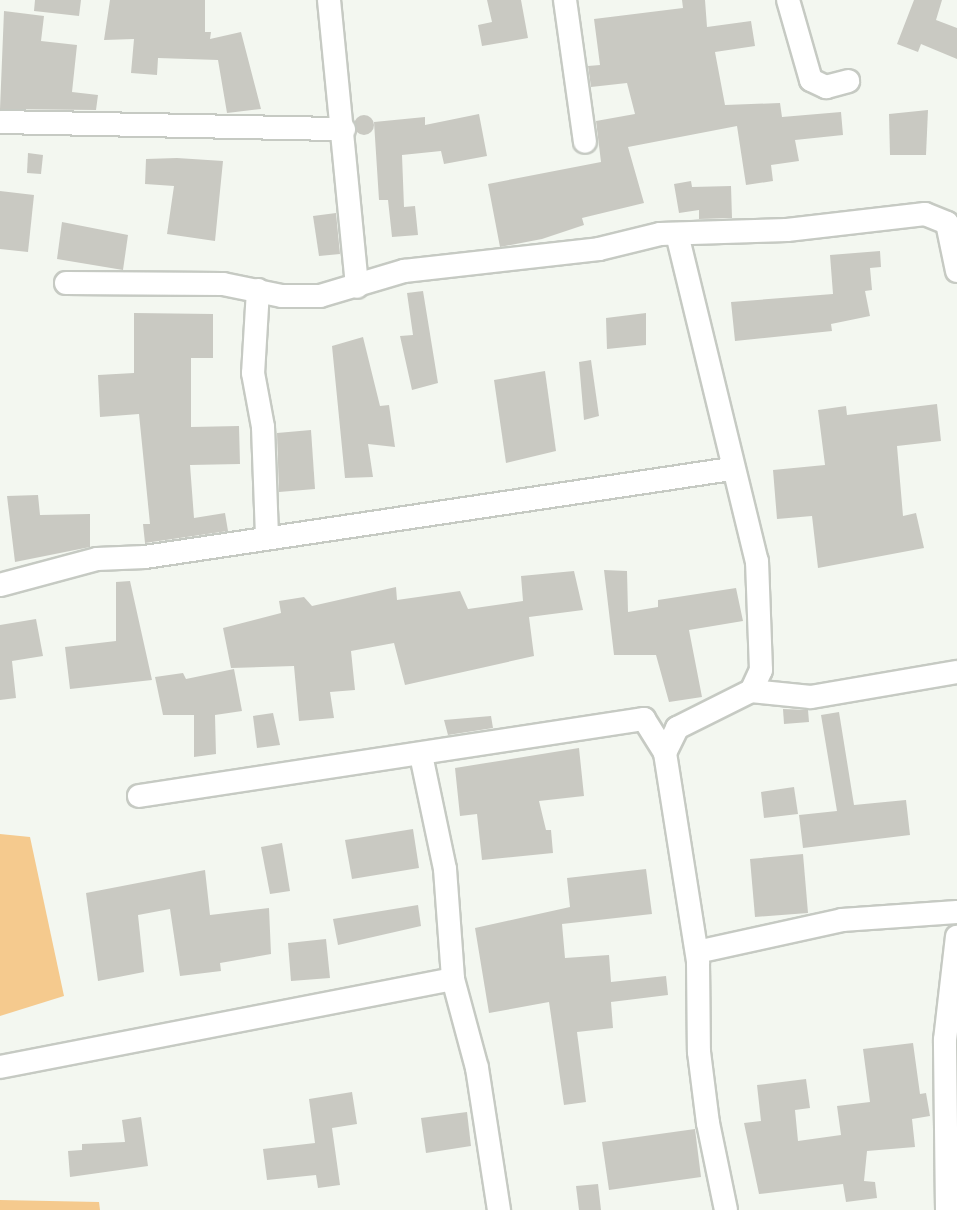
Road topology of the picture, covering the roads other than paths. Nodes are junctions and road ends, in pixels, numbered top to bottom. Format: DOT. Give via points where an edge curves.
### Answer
graph roads {
  1 [pos="329,0"];
  2 [pos="566,0"];
  3 [pos="788,0"];
  4 [pos="848,81"];
  5 [pos="0,122"];
  6 [pos="344,129"];
  7 [pos="585,142"];
  8 [pos="677,234"];
  9 [pos="957,272"];
  10 [pos="66,283"];
  11 [pos="357,287"];
  12 [pos="258,290"];
  13 [pos="730,469"];
  14 [pos="267,537"];
  15 [pos="0,585"];
  16 [pos="760,670"];
  17 [pos="957,672"];
  18 [pos="780,691"];
  19 [pos="751,692"];
  20 [pos="666,729"];
  21 [pos="421,754"];
  22 [pos="139,796"];
  23 [pos="957,912"];
  24 [pos="957,937"];
  25 [pos="697,952"];
  26 [pos="453,979"];
  27 [pos="0,1067"];
  28 [pos="499,1210"];
  29 [pos="726,1210"];
  30 [pos="947,1210"];
  1 -- 6 [label="street"];
  2 -- 7 [label="street"];
  3 -- 4 [label="street" via="811,80 826,87"];
  5 -- 6 [label="street"];
  6 -- 11 [label="street"];
  8 -- 9 [label="street" via="787,230 936,215 947,223"];
  8 -- 11 [label="street" via="404,271"];
  8 -- 13 [label="street" via="727,423"];
  10 -- 12 [label="street" via="223,284"];
  11 -- 12 [label="street" via="320,296"];
  12 -- 14 [label="street" via="253,373 263,427"];
  13 -- 14 [label="street"];
  13 -- 16 [label="street" via="757,561"];
  14 -- 15 [label="street" via="97,559"];
  16 -- 18 [label="street"];
  16 -- 19 [label="street"];
  17 -- 18 [label="street" via="811,697"];
  18 -- 19 [label="street"];
  19 -- 20 [label="street"];
  20 -- 21 [label="street" via="635,719"];
  20 -- 25 [label="street" via="665,753"];
  21 -- 22 [label="street"];
  21 -- 26 [label="street" via="445,869"];
  23 -- 25 [label="street" via="842,920"];
  24 -- 30 [label="street" via="945,1040"];
  25 -- 29 [label="street" via="699,1052"];
  26 -- 27 [label="street"];
  26 -- 28 [label="street" via="477,1068"];
}
